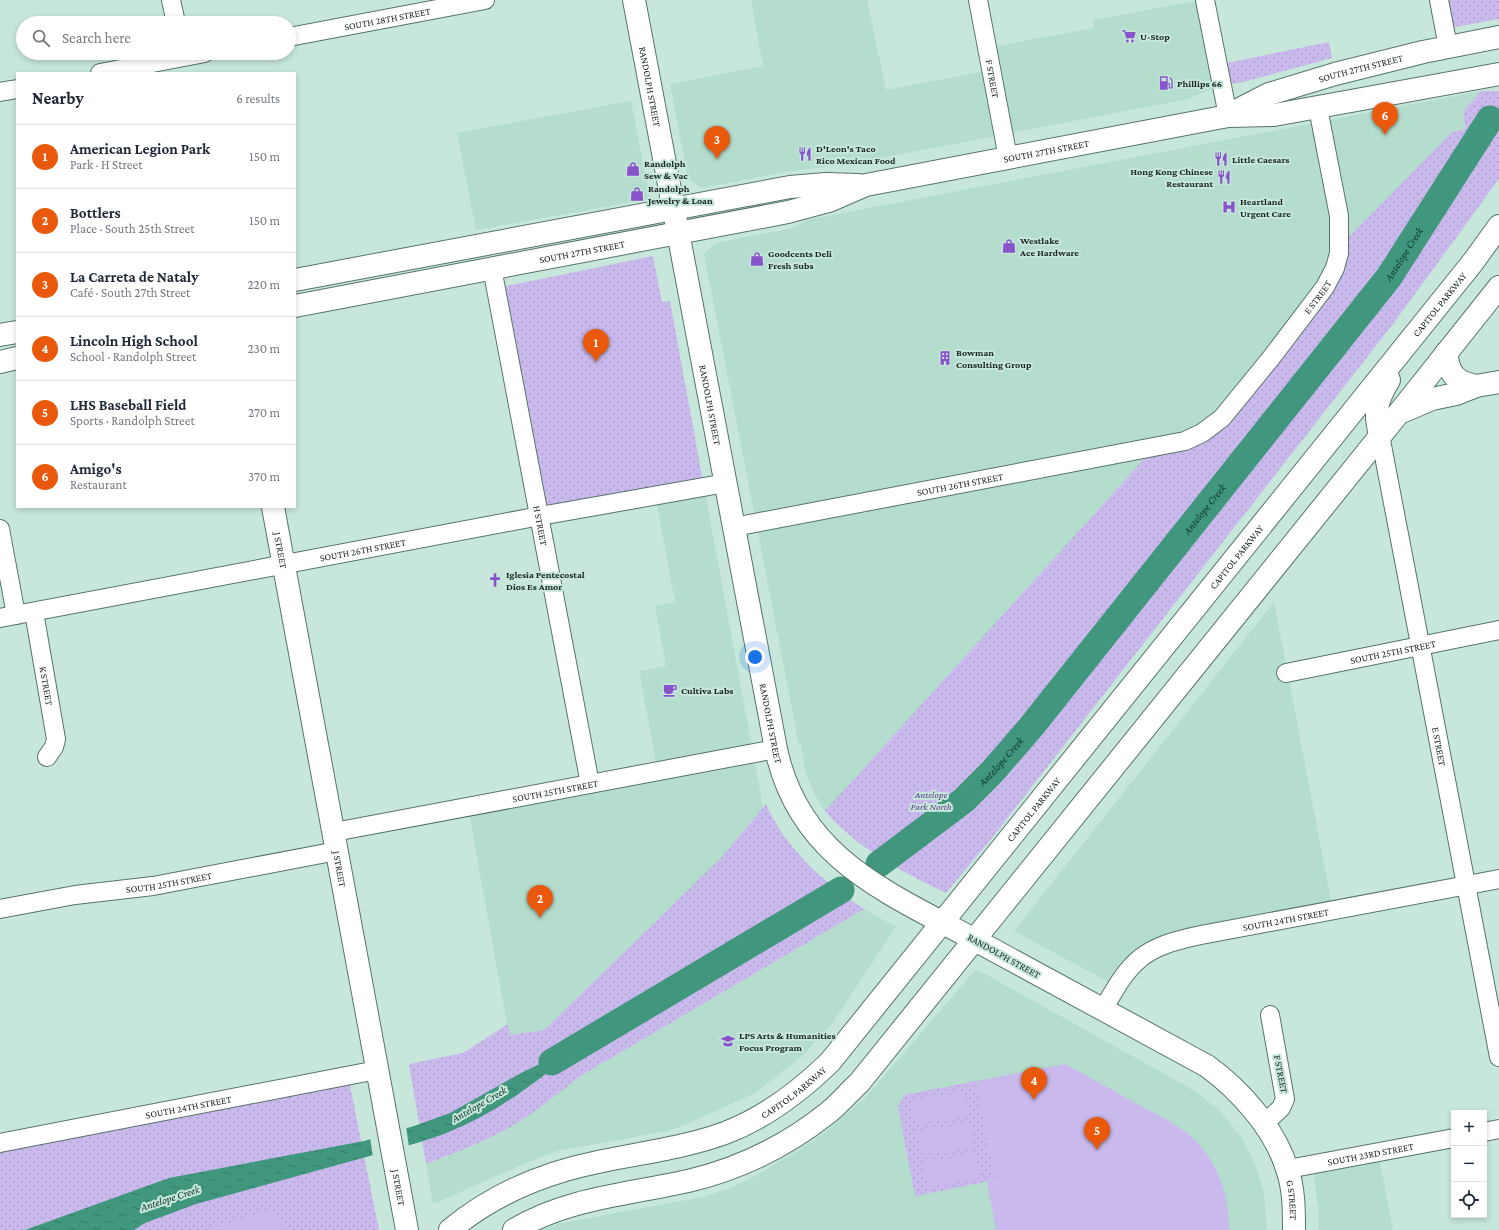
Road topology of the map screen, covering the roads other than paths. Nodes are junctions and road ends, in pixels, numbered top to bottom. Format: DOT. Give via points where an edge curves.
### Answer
graph roads {
  1 [pos="171,0"];
  2 [pos="485,0"];
  3 [pos="634,0"];
  4 [pos="978,0"];
  5 [pos="1205,0"];
  6 [pos="1445,1"];
  7 [pos="174,16"];
  8 [pos="296,36"];
  9 [pos="1499,37"];
  10 [pos="1448,47"];
  11 [pos="183,61"];
  12 [pos="107,72"];
  13 [pos="1499,74"];
  14 [pos="16,89"];
  15 [pos="0,92"];
  16 [pos="1318,108"];
  17 [pos="1228,116"];
  18 [pos="1008,158"];
  19 [pos="866,185"];
  20 [pos="673,208"];
  21 [pos="1499,226"];
  22 [pos="678,234"];
  23 [pos="492,268"];
  24 [pos="296,280"];
  25 [pos="1499,287"];
  26 [pos="296,306"];
  27 [pos="1437,307"];
  28 [pos="16,332"];
  29 [pos="0,335"];
  30 [pos="1446,353"];
  31 [pos="16,358"];
  32 [pos="0,362"];
  33 [pos="1499,382"];
  34 [pos="1476,386"];
  35 [pos="1399,413"];
  36 [pos="1380,435"];
  37 [pos="1185,441"];
  38 [pos="726,482"];
  39 [pos="273,508"];
  40 [pos="540,516"];
  41 [pos="734,527"];
  42 [pos="0,529"];
  43 [pos="283,564"];
  44 [pos="17,615"];
  45 [pos="1499,630"];
  46 [pos="1420,645"];
  47 [pos="1286,673"];
  48 [pos="776,749"];
  49 [pos="47,757"];
  50 [pos="590,784"];
  51 [pos="336,841"];
  52 [pos="1499,879"];
  53 [pos="1466,885"];
  54 [pos="0,909"];
  55 [pos="943,922"];
  56 [pos="975,940"];
  57 [pos="1103,1010"];
  58 [pos="1270,1015"];
  59 [pos="1499,1056"];
  60 [pos="377,1070"];
  61 [pos="1264,1124"];
  62 [pos="1499,1129"];
  63 [pos="1487,1131"];
  64 [pos="1451,1139"];
  65 [pos="0,1143"];
  66 [pos="1288,1169"];
  67 [pos="407,1230"];
  68 [pos="450,1230"];
  69 [pos="514,1230"];
  70 [pos="1294,1230"];
  1 -- 7 [label="street"];
  2 -- 8 [label="street, SOUTH 28TH STREET"];
  3 -- 20 [label="main road, RANDOLPH STREET"];
  4 -- 18 [label="street, F STREET"];
  5 -- 17 [label="street"];
  6 -- 10 [label="street"];
  9 -- 10 [label="main road, SOUTH 27TH STREET"];
  10 -- 17 [label="main road, SOUTH 27TH STREET" via="1385,61 1269,94"];
  11 -- 12 [label="street"];
  13 -- 16 [label="main road, SOUTH 27TH STREET"];
  14 -- 15 [label="street"];
  16 -- 17 [label="main road, SOUTH 27TH STREET" via="1274,115"];
  16 -- 37 [label="street, E STREET" via="1339,216 1339,253 1335,268 1325,287 1226,412 1202,433"];
  17 -- 18 [label="main road, SOUTH 27TH STREET"];
  18 -- 19 [label="main road, SOUTH 27TH STREET"];
  19 -- 20 [label="main road, SOUTH 27TH STREET" via="826,184 790,187"];
  19 -- 22 [label="main road, SOUTH 27TH STREET" via="829,201"];
  20 -- 22 [label="main road, RANDOLPH STREET"];
  20 -- 24 [label="main road, SOUTH 27TH STREET"];
  21 -- 27 [label="main road, CAPITOL PARKWAY"];
  22 -- 23 [label="main road, SOUTH 27TH STREET"];
  22 -- 38 [label="main road, RANDOLPH STREET"];
  23 -- 26 [label="main road, SOUTH 27TH STREET"];
  23 -- 40 [label="street, H STREET"];
  25 -- 30 [label="main road"];
  27 -- 36 [label="main road" via="1380,394 1376,414"];
  27 -- 55 [label="main road, CAPITOL PARKWAY"];
  28 -- 29 [label="main road"];
  30 -- 34 [label="main road" via="1449,368 1456,379 1464,384"];
  30 -- 35 [label="main road"];
  31 -- 32 [label="main road"];
  33 -- 34 [label="main road"];
  34 -- 35 [label="main road" via="1456,394 1432,399"];
  35 -- 36 [label="main road"];
  36 -- 46 [label="street, E STREET"];
  36 -- 56 [label="main road"];
  37 -- 41 [label="street, SOUTH 26TH STREET"];
  38 -- 40 [label="street, SOUTH 26TH STREET"];
  38 -- 41 [label="main road, RANDOLPH STREET"];
  39 -- 43 [label="main road, J STREET"];
  40 -- 43 [label="street, SOUTH 26TH STREET"];
  40 -- 50 [label="street, H STREET"];
  41 -- 48 [label="main road, RANDOLPH STREET"];
  42 -- 44 [label="street, K STREET"];
  43 -- 44 [label="street, SOUTH 26TH STREET"];
  43 -- 51 [label="main road, J STREET"];
  44 -- 49 [label="street, K STREET" via="56,739"];
  45 -- 46 [label="street, SOUTH 25TH STREET"];
  46 -- 47 [label="street, SOUTH 25TH STREET"];
  46 -- 53 [label="street, E STREET"];
  48 -- 50 [label="street, SOUTH 25TH STREET"];
  48 -- 55 [label="main road, RANDOLPH STREET" via="790,794 823,844 862,877"];
  50 -- 51 [label="street, SOUTH 25TH STREET"];
  51 -- 54 [label="street, SOUTH 25TH STREET" via="160,885 75,895"];
  51 -- 60 [label="main road, J STREET"];
  52 -- 53 [label="street, SOUTH 24TH STREET"];
  53 -- 57 [label="street, SOUTH 24TH STREET" via="1201,935 1162,945 1131,966"];
  53 -- 59 [label="street, E STREET"];
  55 -- 56 [label="main road, RANDOLPH STREET"];
  55 -- 68 [label="main road, CAPITOL PARKWAY" via="830,1062 784,1102 744,1124 695,1143 596,1162 543,1177 489,1202"];
  56 -- 57 [label="main road, RANDOLPH STREET"];
  56 -- 69 [label="main road" via="859,1083 830,1111 804,1130 755,1158 719,1172 575,1205"];
  57 -- 61 [label="main road, RANDOLPH STREET" via="1224,1078 1238,1091"];
  58 -- 61 [label="street, F STREET" via="1285,1099 1281,1108"];
  60 -- 65 [label="street, SOUTH 24TH STREET"];
  60 -- 67 [label="main road, J STREET"];
  61 -- 66 [label="main road, RANDOLPH STREET"];
  62 -- 63 [label="street"];
  64 -- 66 [label="street, SOUTH 23RD STREET"];
  66 -- 70 [label="main road, G STREET" via="1294,1206"];
}
